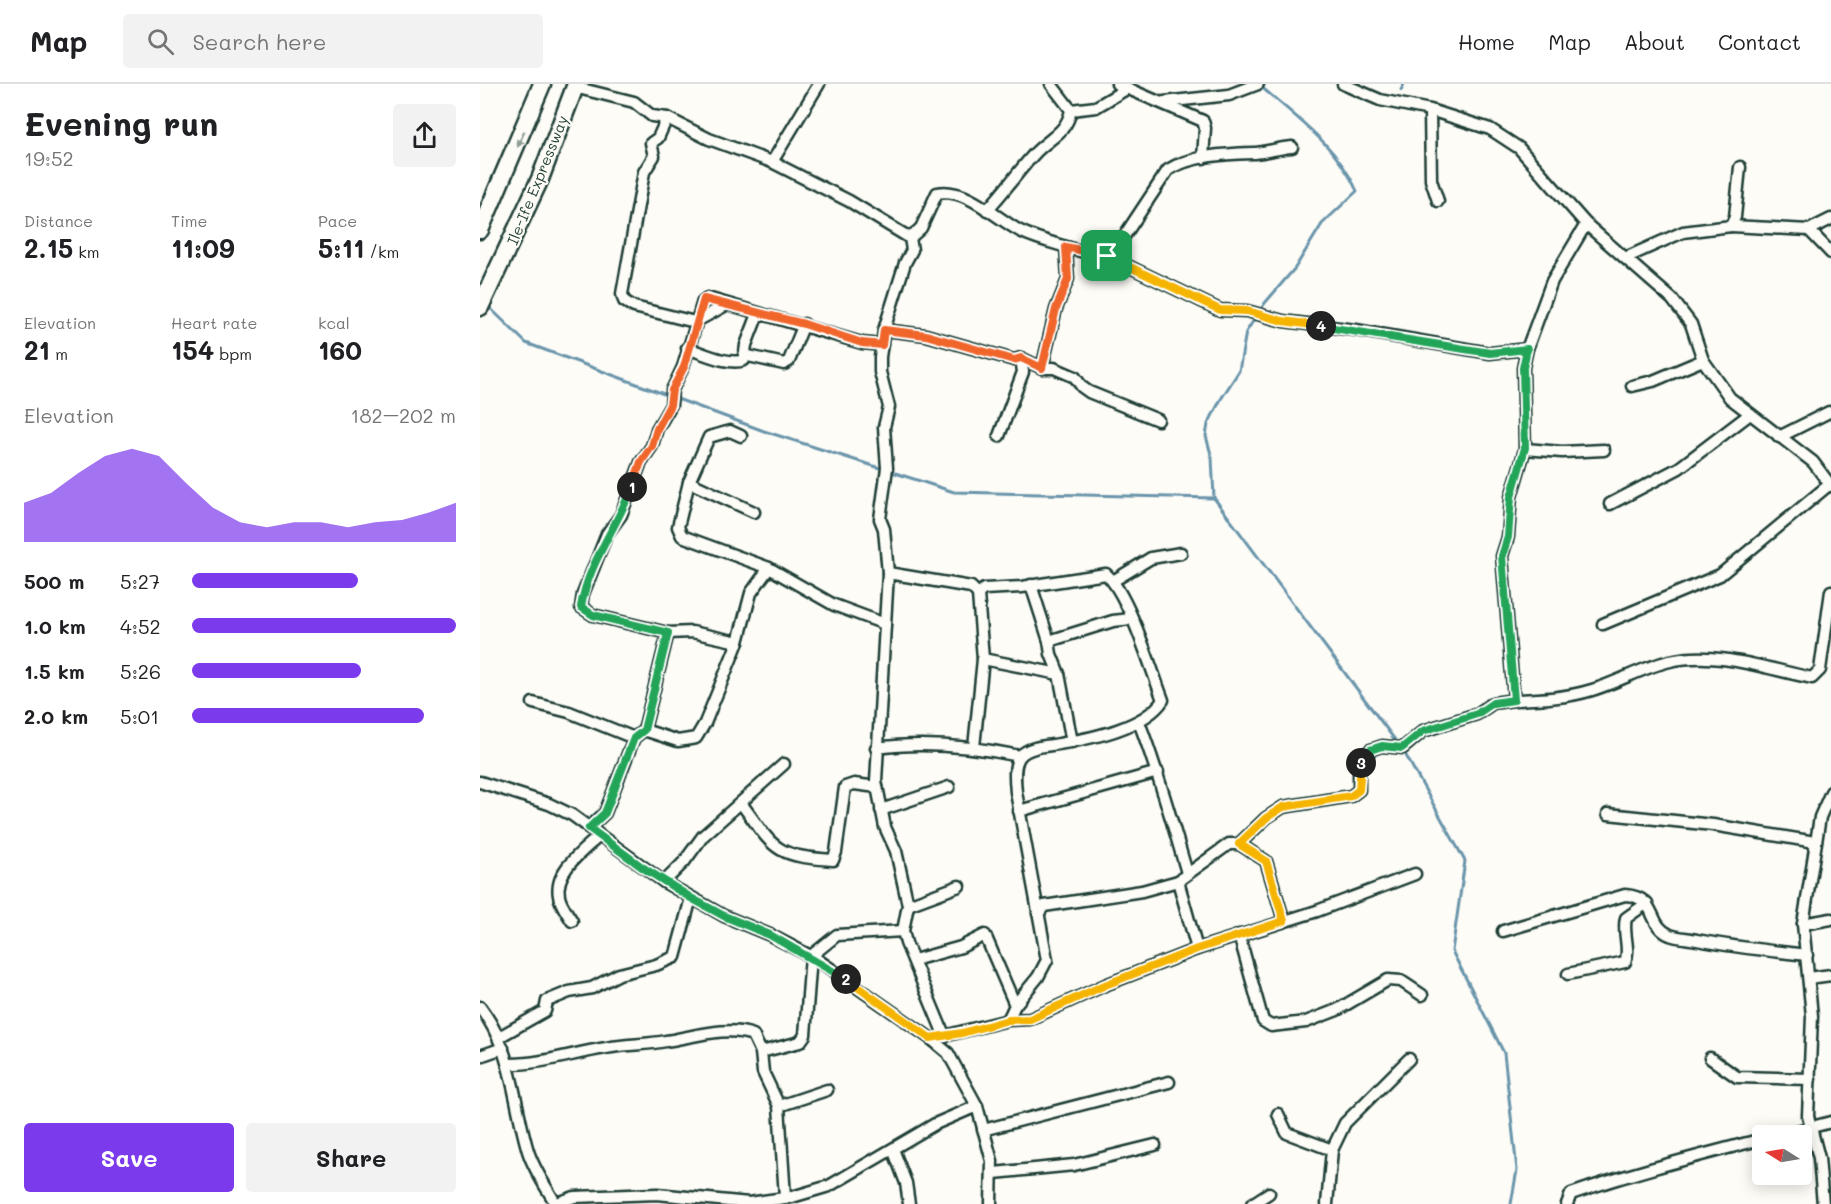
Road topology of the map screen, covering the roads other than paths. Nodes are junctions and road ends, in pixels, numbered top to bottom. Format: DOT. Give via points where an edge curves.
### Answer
graph roads {
  1 [pos="542,84"];
  2 [pos="819,84"];
  3 [pos="1117,84"];
  4 [pos="1258,84"];
  5 [pos="1343,84"];
  6 [pos="575,86"];
  7 [pos="1057,86"];
  8 [pos="1128,88"];
  9 [pos="1183,107"];
  10 [pos="1071,110"];
  11 [pos="1430,110"];
  12 [pos="667,118"];
  13 [pos="1292,147"];
  14 [pos="1203,158"];
  15 [pos="772,162"];
  16 [pos="1740,167"];
  17 [pos="1438,201"];
  18 [pos="987,210"];
  19 [pos="1831,219"];
  20 [pos="1586,224"];
  21 [pos="1731,226"];
  22 [pos="480,230"];
  23 [pos="1809,230"];
  24 [pos="910,238"];
  25 [pos="1066,247"];
  26 [pos="1831,253"];
  27 [pos="1107,256"];
  28 [pos="1625,258"];
  29 [pos="726,305"];
  30 [pos="480,307"];
  31 [pos="758,314"];
  32 [pos="695,322"];
  33 [pos="804,324"];
  34 [pos="884,330"];
  35 [pos="882,345"];
  36 [pos="687,348"];
  37 [pos="1527,349"];
  38 [pos="744,355"];
  39 [pos="1021,358"];
  40 [pos="1703,360"];
  41 [pos="1042,368"];
  42 [pos="1632,386"];
  43 [pos="1829,412"];
  44 [pos="1750,414"];
  45 [pos="1158,420"];
  46 [pos="741,436"];
  47 [pos="999,436"];
  48 [pos="1779,437"];
  49 [pos="1525,448"];
  50 [pos="1604,450"];
  51 [pos="690,482"];
  52 [pos="1831,485"];
  53 [pos="1610,504"];
  54 [pos="754,512"];
  55 [pos="1181,553"];
  56 [pos="769,568"];
  57 [pos="888,573"];
  58 [pos="1113,580"];
  59 [pos="1031,585"];
  60 [pos="1831,591"];
  61 [pos="978,594"];
  62 [pos="1131,619"];
  63 [pos="885,624"];
  64 [pos="1603,624"];
  65 [pos="668,633"];
  66 [pos="1049,641"];
  67 [pos="738,642"];
  68 [pos="983,659"];
  69 [pos="1059,674"];
  70 [pos="1514,700"];
  71 [pos="533,703"];
  72 [pos="1139,722"];
  73 [pos="644,730"];
  74 [pos="634,738"];
  75 [pos="1072,742"];
  76 [pos="974,747"];
  77 [pos="876,748"];
  78 [pos="1020,756"];
  79 [pos="784,764"];
  80 [pos="1158,772"];
  81 [pos="480,782"];
  82 [pos="877,787"];
  83 [pos="949,787"];
  84 [pos="1831,792"];
  85 [pos="741,803"];
  86 [pos="881,810"];
  87 [pos="1019,811"];
  88 [pos="1608,814"];
  89 [pos="589,828"];
  90 [pos="599,836"];
  91 [pos="1815,842"];
  92 [pos="1239,844"];
  93 [pos="1187,873"];
  94 [pos="1415,874"];
  95 [pos="1178,881"];
  96 [pos="664,882"];
  97 [pos="959,886"];
  98 [pos="691,898"];
  99 [pos="1647,903"];
  100 [pos="908,906"];
  101 [pos="1038,914"];
  102 [pos="1831,920"];
  103 [pos="572,921"];
  104 [pos="1284,921"];
  105 [pos="1803,924"];
  106 [pos="903,931"];
  107 [pos="1503,931"];
  108 [pos="1239,935"];
  109 [pos="1197,949"];
  110 [pos="811,956"];
  111 [pos="1806,956"];
  112 [pos="914,960"];
  113 [pos="1568,974"];
  114 [pos="1831,975"];
  115 [pos="1809,978"];
  116 [pos="1422,995"];
  117 [pos="1015,1005"];
  118 [pos="480,1007"];
  119 [pos="1008,1020"];
  120 [pos="499,1037"];
  121 [pos="945,1037"];
  122 [pos="930,1038"];
  123 [pos="503,1048"];
  124 [pos="761,1052"];
  125 [pos="480,1056"];
  126 [pos="1710,1058"];
  127 [pos="1409,1059"];
  128 [pos="510,1064"];
  129 [pos="1810,1079"];
  130 [pos="1169,1082"];
  131 [pos="827,1090"];
  132 [pos="779,1106"];
  133 [pos="977,1106"];
  134 [pos="1278,1114"];
  135 [pos="1831,1122"];
  136 [pos="1810,1125"];
  137 [pos="1812,1127"];
  138 [pos="983,1130"];
  139 [pos="1812,1134"];
  140 [pos="1752,1142"];
  141 [pos="1155,1145"];
  142 [pos="893,1149"];
  143 [pos="1332,1150"];
  144 [pos="993,1173"];
  145 [pos="1827,1184"];
  146 [pos="1269,1193"];
  147 [pos="785,1197"];
  148 [pos="555,1204"];
  149 [pos="749,1204"];
  150 [pos="909,1204"];
  151 [pos="991,1204"];
  152 [pos="1252,1204"];
  153 [pos="1327,1204"];
  154 [pos="1567,1204"];
  155 [pos="1823,1204"];
  1 -- 22 [label="highway, Ile-Ife Expressway, one-way"];
  2 -- 15 [label="street"];
  3 -- 8 [label="street"];
  4 -- 9 [label="street"];
  5 -- 11 [label="street" via="1380,100"];
  6 -- 12 [label="street" via="634,102 652,116"];
  6 -- 30 [label="highway, Ile-Ife Expressway" via="540,179"];
  7 -- 10 [label="street"];
  8 -- 9 [label="street"];
  8 -- 10 [label="street" via="1096,107"];
  9 -- 14 [label="street" via="1203,121"];
  10 -- 18 [label="street" via="1063,130 1036,152"];
  11 -- 17 [label="street" via="1431,180"];
  11 -- 20 [label="street" via="1490,129 1519,148"];
  12 -- 15 [label="street" via="709,139"];
  12 -- 32 [label="street" via="658,138 651,143 654,156 644,172 622,294 624,301 634,308"];
  13 -- 14 [label="street"];
  14 -- 27 [label="street" via="1168,170 1113,253"];
  15 -- 24 [label="street"];
  16 -- 21 [label="street" via="1736,217"];
  18 -- 24 [label="street" via="952,193 937,193 921,228"];
  18 -- 25 [label="street" via="1019,230"];
  19 -- 23 [label="street"];
  20 -- 28 [label="street"];
  20 -- 37 [label="street" via="1552,281"];
  21 -- 23 [label="street"];
  21 -- 28 [label="street" via="1683,232"];
  23 -- 26 [label="street"];
  24 -- 34 [label="street" via="912,250"];
  25 -- 27 [label="street"];
  25 -- 41 [label="street" via="1068,279 1056,309"];
  27 -- 37 [label="street" via="1220,310 1247,311 1283,321 1490,353"];
  28 -- 40 [label="street" via="1672,299 1691,324"];
  29 -- 31 [label="street"];
  29 -- 32 [label="street"];
  29 -- 32 [label="street" via="704,299"];
  31 -- 33 [label="street"];
  31 -- 38 [label="street"];
  32 -- 36 [label="street"];
  33 -- 35 [label="street" via="862,343"];
  33 -- 38 [label="street" via="789,361 784,364"];
  34 -- 35 [label="street"];
  34 -- 39 [label="street" via="926,335 1014,360"];
  35 -- 57 [label="street" via="880,372 889,406 884,427 887,468 879,519 884,529"];
  36 -- 38 [label="street" via="739,362"];
  36 -- 65 [label="street" via="670,405 641,462 621,515 608,534 581,607 593,615"];
  37 -- 49 [label="street" via="1523,368"];
  39 -- 41 [label="street"];
  39 -- 47 [label="street" via="1023,372"];
  40 -- 42 [label="street"];
  40 -- 44 [label="street" via="1730,398"];
  41 -- 45 [label="street" via="1075,376 1089,392"];
  43 -- 48 [label="street"];
  44 -- 48 [label="street"];
  44 -- 53 [label="street" via="1679,468"];
  46 -- 51 [label="street" via="730,431 709,437"];
  48 -- 52 [label="street" via="1813,462"];
  49 -- 50 [label="street" via="1562,452"];
  49 -- 70 [label="street" via="1511,497 1508,537 1502,556"];
  51 -- 54 [label="street"];
  51 -- 56 [label="street" via="678,527 682,536"];
  52 -- 64 [label="street" via="1720,575"];
  55 -- 58 [label="street" via="1151,558"];
  56 -- 63 [label="street" via="834,605"];
  56 -- 67 [label="street" via="751,593"];
  57 -- 61 [label="street" via="971,587"];
  57 -- 63 [label="street"];
  58 -- 59 [label="street" via="1106,574"];
  58 -- 62 [label="street"];
  59 -- 61 [label="street" via="984,589"];
  59 -- 66 [label="street"];
  60 -- 70 [label="street" via="1820,670 1812,678 1719,658 1693,658 1671,661 1593,690 1558,698"];
  61 -- 68 [label="street"];
  62 -- 66 [label="street"];
  62 -- 72 [label="street" via="1163,700"];
  63 -- 77 [label="street"];
  65 -- 67 [label="street" via="692,632"];
  65 -- 73 [label="street"];
  66 -- 69 [label="street"];
  67 -- 73 [label="street" via="696,738 678,741"];
  68 -- 69 [label="street"];
  68 -- 76 [label="street"];
  69 -- 75 [label="street"];
  70 -- 92 [label="street" via="1493,703 1477,714 1423,731 1402,748 1382,746 1370,750 1359,766 1359,790 1351,796 1283,807"];
  71 -- 74 [label="street" via="569,712"];
  72 -- 75 [label="street"];
  72 -- 80 [label="street"];
  73 -- 74 [label="street"];
  74 -- 89 [label="street" via="605,813"];
  75 -- 78 [label="street" via="1032,749"];
  76 -- 77 [label="street" via="905,744"];
  76 -- 78 [label="street"];
  77 -- 82 [label="street"];
  78 -- 87 [label="street" via="1015,772"];
  79 -- 85 [label="street"];
  80 -- 87 [label="street"];
  80 -- 93 [label="street"];
  81 -- 89 [label="street" via="549,804"];
  82 -- 85 [label="street" via="845,787 832,861 791,857 773,845"];
  82 -- 86 [label="street"];
  83 -- 86 [label="street"];
  84 -- 91 [label="street"];
  85 -- 96 [label="street" via="704,836"];
  86 -- 100 [label="street" via="896,851"];
  87 -- 101 [label="street"];
  88 -- 91 [label="street" via="1713,825"];
  89 -- 90 [label="street"];
  90 -- 96 [label="street"];
  90 -- 103 [label="street" via="565,870 560,881 559,897"];
  91 -- 105 [label="street"];
  92 -- 93 [label="street" via="1228,844"];
  92 -- 104 [label="street" via="1266,861"];
  93 -- 95 [label="street"];
  94 -- 104 [label="street"];
  95 -- 101 [label="street" via="1142,891 1044,906"];
  95 -- 109 [label="street"];
  96 -- 98 [label="street"];
  97 -- 100 [label="street"];
  98 -- 110 [label="street"];
  98 -- 120 [label="street" via="675,957 547,1001 545,1011"];
  99 -- 107 [label="street" via="1638,896 1625,895"];
  99 -- 111 [label="street" via="1655,921 1668,934"];
  99 -- 113 [label="street" via="1626,918 1625,962"];
  100 -- 106 [label="street"];
  101 -- 117 [label="street" via="1047,960"];
  102 -- 105 [label="street"];
  104 -- 108 [label="street"];
  105 -- 111 [label="street"];
  106 -- 110 [label="street" via="837,935"];
  106 -- 112 [label="street"];
  108 -- 109 [label="street"];
  108 -- 116 [label="street" via="1263,1021 1271,1026 1306,1022 1337,1010 1388,980 1401,981"];
  109 -- 119 [label="street" via="1030,1019"];
  110 -- 122 [label="street"];
  110 -- 124 [label="street" via="805,1035 800,1042"];
  111 -- 115 [label="street"];
  112 -- 117 [label="street" via="985,935"];
  112 -- 121 [label="street"];
  114 -- 115 [label="street"];
  115 -- 129 [label="street"];
  117 -- 119 [label="street"];
  118 -- 120 [label="street"];
  119 -- 121 [label="street"];
  120 -- 123 [label="street"];
  121 -- 122 [label="street"];
  122 -- 133 [label="street" via="948,1053"];
  123 -- 125 [label="street"];
  123 -- 128 [label="street"];
  124 -- 128 [label="street" via="753,1035 733,1032 607,1047 530,1064"];
  124 -- 132 [label="street" via="763,1072"];
  126 -- 129 [label="street" via="1737,1077"];
  127 -- 143 [label="street" via="1345,1124"];
  128 -- 148 [label="street" via="529,1153"];
  129 -- 136 [label="street"];
  130 -- 138 [label="street"];
  131 -- 132 [label="street"];
  132 -- 147 [label="street"];
  133 -- 138 [label="street"];
  133 -- 142 [label="street" via="935,1124"];
  134 -- 143 [label="street" via="1287,1133"];
  135 -- 137 [label="street"];
  138 -- 144 [label="street"];
  139 -- 145 [label="street"];
  140 -- 154 [label="street" via="1612,1180 1571,1194"];
  141 -- 144 [label="street" via="1074,1165"];
  142 -- 147 [label="street" via="829,1186"];
  142 -- 150 [label="street"];
  143 -- 153 [label="street"];
  144 -- 151 [label="street"];
  145 -- 155 [label="street"];
  146 -- 152 [label="street"];
  147 -- 149 [label="street"];
  148 -- 149 [label="street" via="574,1197 657,1194"];
}
